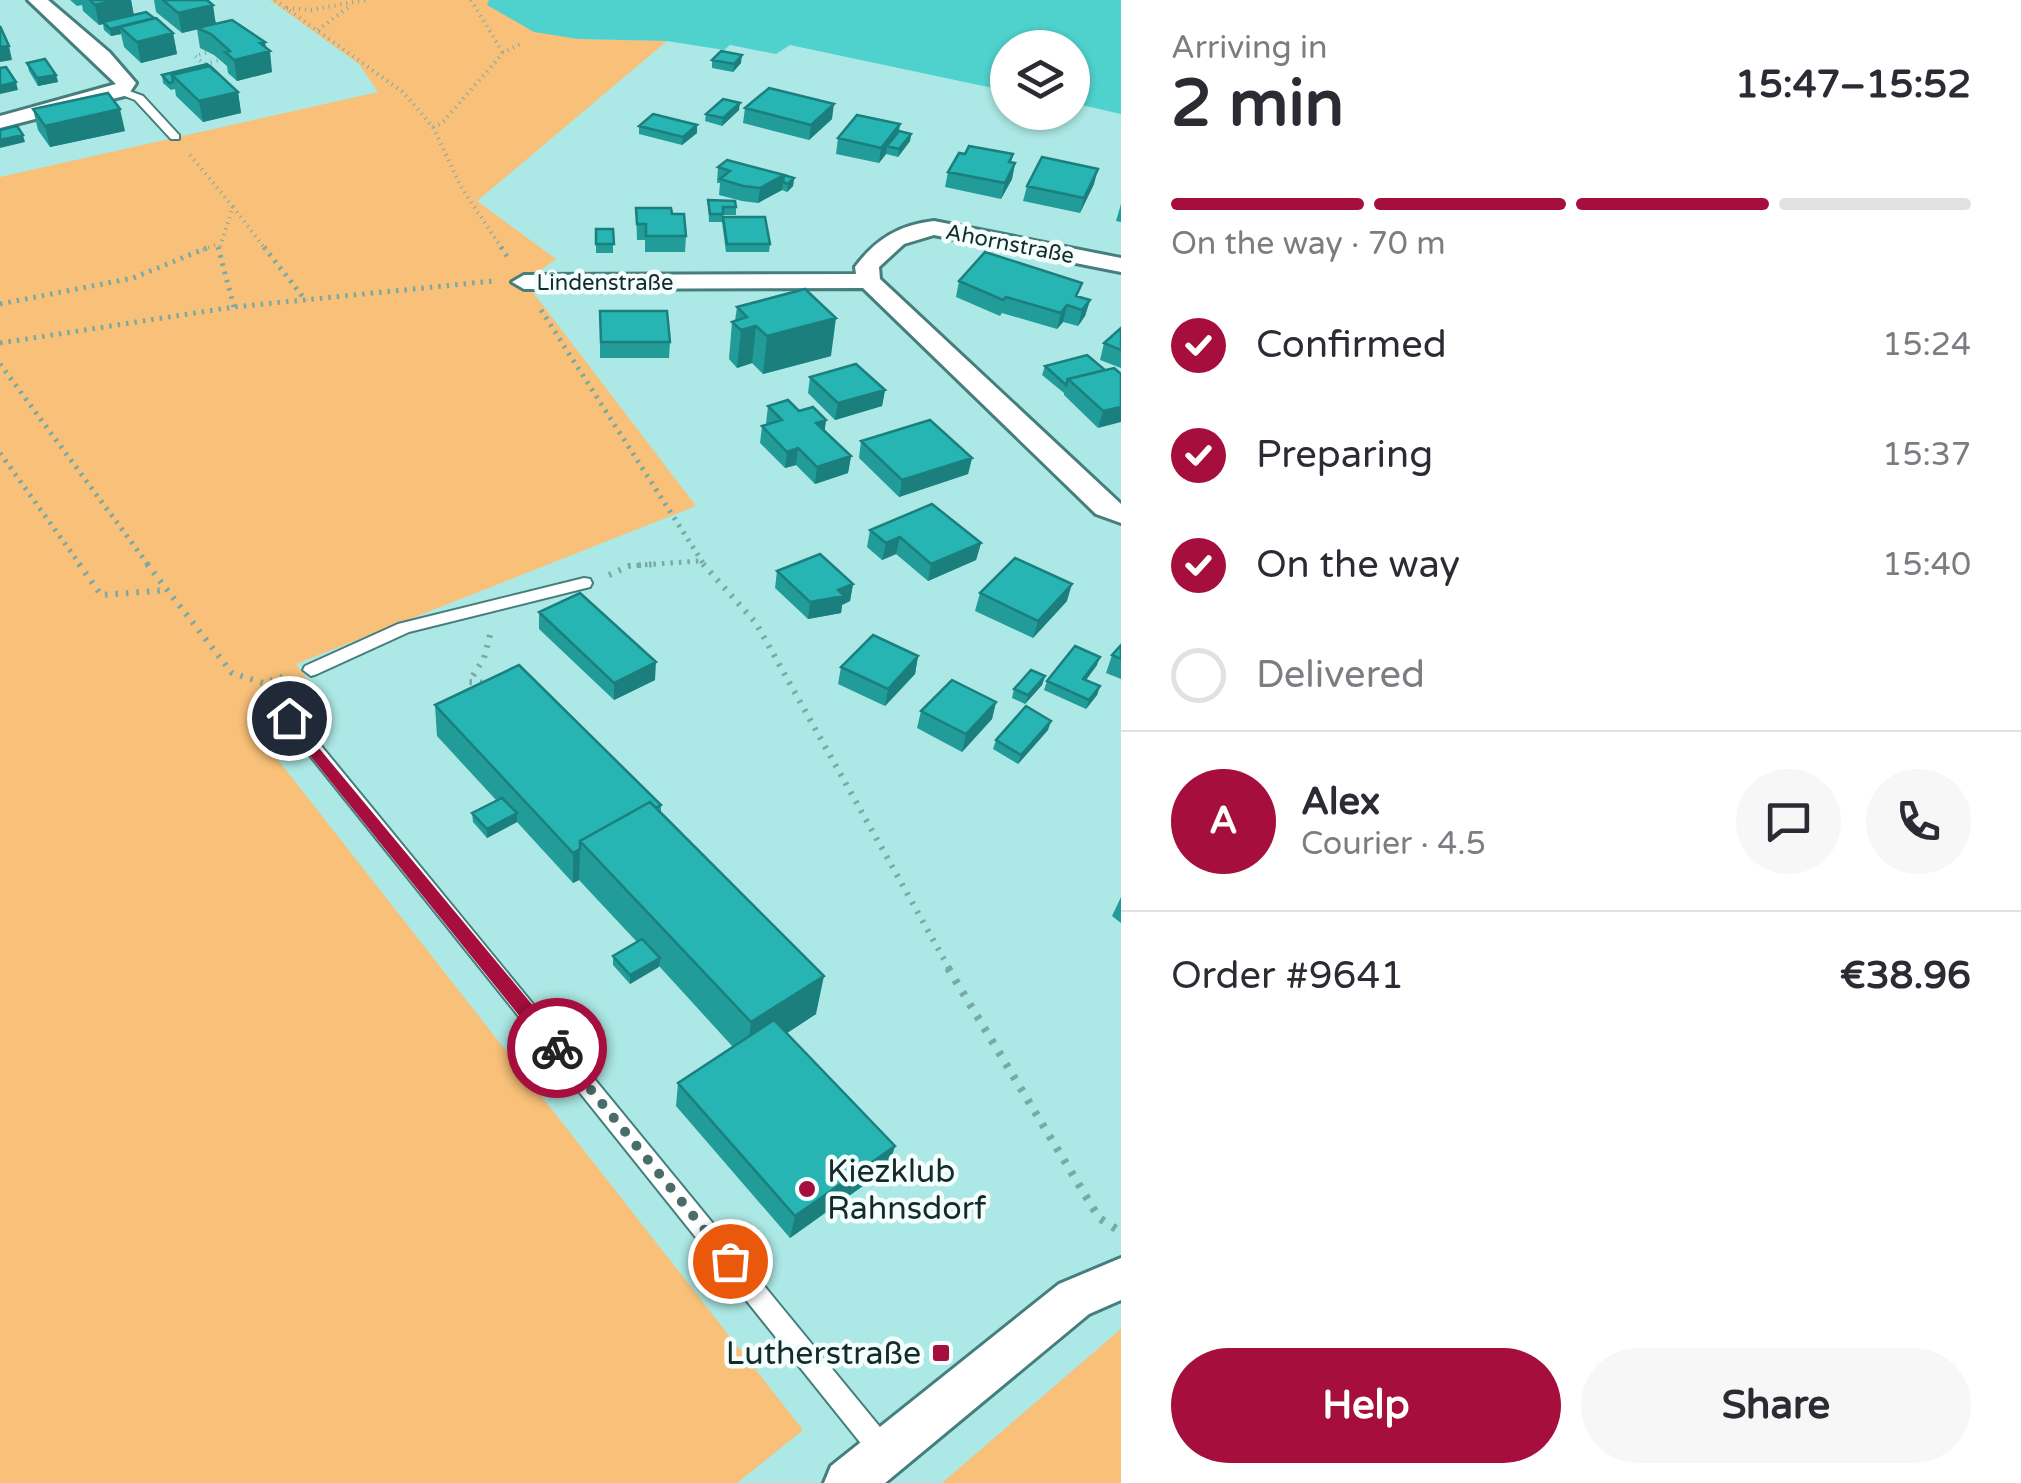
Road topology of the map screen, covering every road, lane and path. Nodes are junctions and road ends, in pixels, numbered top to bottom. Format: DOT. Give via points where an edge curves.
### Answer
graph roads {
  1 [pos="37,0"];
  2 [pos="275,0"];
  3 [pos="364,0"];
  4 [pos="471,0"];
  5 [pos="351,5"];
  6 [pos="286,8"];
  7 [pos="318,30"];
  8 [pos="520,44"];
  9 [pos="503,53"];
  10 [pos="206,54"];
  11 [pos="220,60"];
  12 [pos="204,64"];
  13 [pos="213,72"];
  14 [pos="121,92"];
  15 [pos="0,122"];
  16 [pos="434,126"];
  17 [pos="175,137"];
  18 [pos="233,207"];
  19 [pos="216,244"];
  20 [pos="1121,265"];
  21 [pos="869,281"];
  22 [pos="524,282"];
  23 [pos="306,302"];
  24 [pos="0,304"];
  25 [pos="234,307"];
  26 [pos="0,343"];
  27 [pos="0,364"];
  28 [pos="0,453"];
  29 [pos="1121,514"];
  30 [pos="700,562"];
  31 [pos="584,583"];
  32 [pos="168,590"];
  33 [pos="498,604"];
  34 [pos="311,670"];
  35 [pos="504,684"];
  36 [pos="289,718"];
  37 [pos="1121,1232"];
  38 [pos="1121,1279"];
  39 [pos="885,1453"];
  40 [pos="848,1483"];
  1 -- 14 [label="street" via="126,82"];
  2 -- 6 [label="path"];
  3 -- 5 [label="path"];
  4 -- 9 [label="path"];
  5 -- 6 [label="path"];
  5 -- 7 [label="path"];
  6 -- 7 [label="path"];
  7 -- 16 [label="path" via="404,93"];
  8 -- 9 [label="path"];
  9 -- 16 [label="path"];
  10 -- 12 [label="path" via="196,56"];
  11 -- 12 [label="path"];
  12 -- 13 [label="path"];
  14 -- 15 [label="street"];
  14 -- 17 [label="lane" via="139,98"];
  16 -- 22 [label="path" via="461,187"];
  17 -- 18 [label="path"];
  18 -- 19 [label="path"];
  18 -- 23 [label="path"];
  19 -- 24 [label="path" via="133,278"];
  19 -- 25 [label="path"];
  20 -- 21 [label="street, Ahornstraße" via="934,228 908,230 879,251 867,266"];
  21 -- 22 [label="street, Lindenstraße"];
  21 -- 29 [label="street" via="1083,487"];
  22 -- 23 [label="path, Lindenstraße" via="475,281"];
  22 -- 30 [label="path"];
  23 -- 25 [label="path, Lindenstraße"];
  25 -- 26 [label="path, Lindenstraße"];
  27 -- 32 [label="path"];
  28 -- 32 [label="path" via="101,595"];
  30 -- 31 [label="path" via="629,566"];
  30 -- 37 [label="path" via="756,624 988,1039 1099,1218"];
  31 -- 33 [label="lane"];
  32 -- 34 [label="path" via="232,674 263,682"];
  33 -- 34 [label="lane" via="404,628"];
  33 -- 35 [label="path" via="484,658 469,682"];
  36 -- 39 [label="lane"];
  38 -- 39 [label="street" via="1074,1299"];
  39 -- 40 [label="street"];
}
